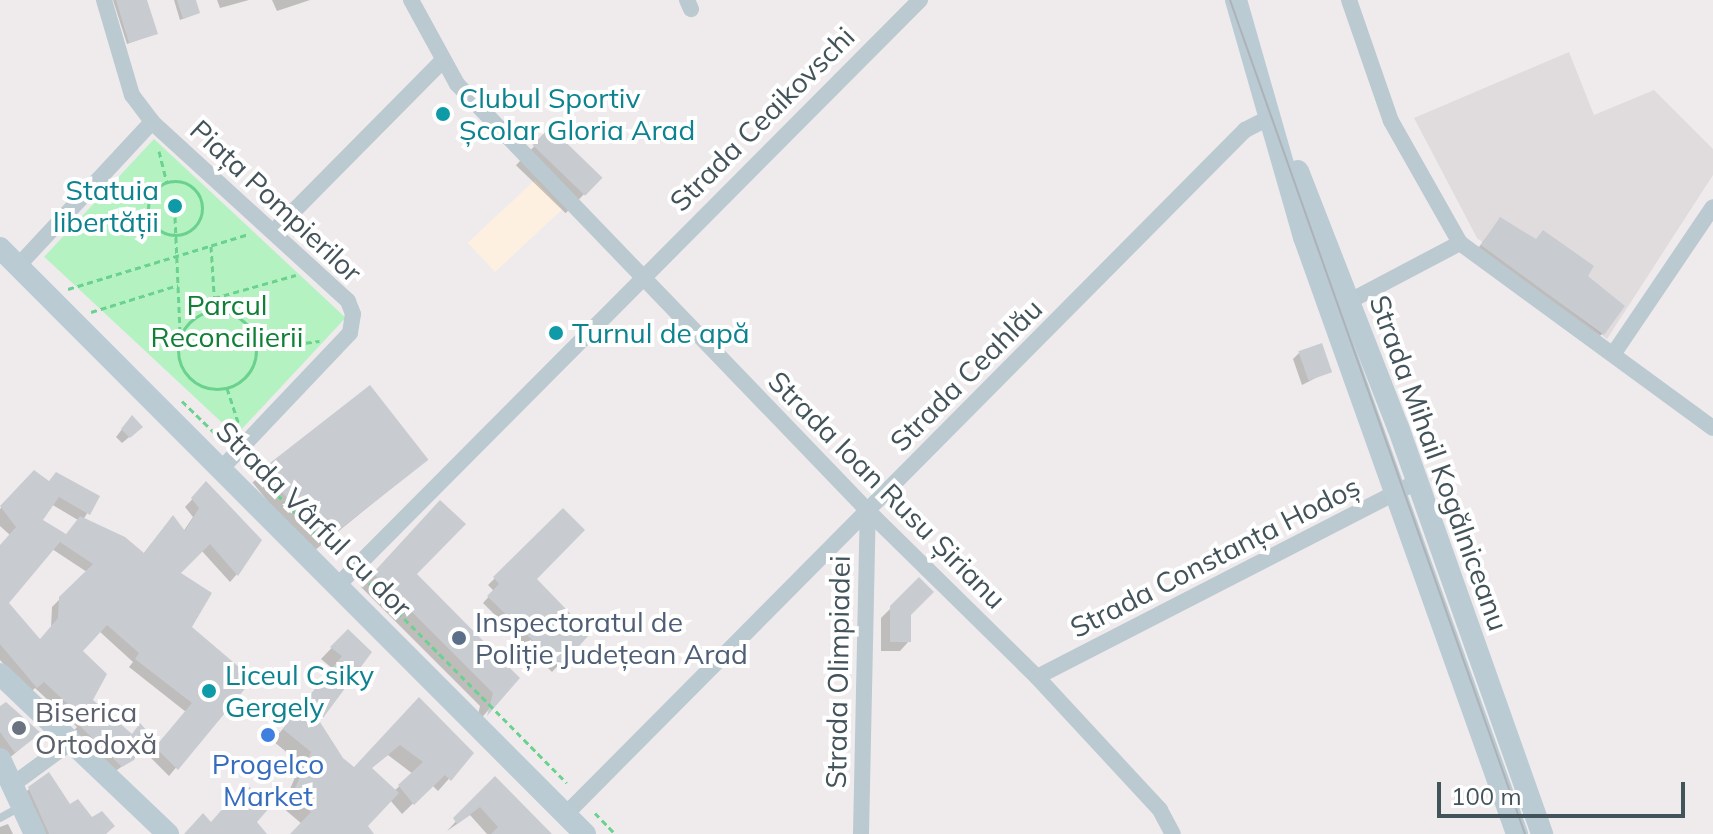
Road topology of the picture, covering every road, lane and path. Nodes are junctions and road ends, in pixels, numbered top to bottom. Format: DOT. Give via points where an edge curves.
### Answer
graph roads {
  1 [pos="104,0"];
  2 [pos="411,0"];
  3 [pos="920,0"];
  4 [pos="1236,0"];
  5 [pos="1349,0"];
  6 [pos="441,62"];
  7 [pos="1272,116"];
  8 [pos="152,122"];
  9 [pos="1713,207"];
  10 [pos="175,217"];
  11 [pos="273,229"];
  12 [pos="176,235"];
  13 [pos="1460,243"];
  14 [pos="211,246"];
  15 [pos="0,248"];
  16 [pos="177,256"];
  17 [pos="18,266"];
  18 [pos="315,269"];
  19 [pos="642,275"];
  20 [pos="178,285"];
  21 [pos="68,289"];
  22 [pos="214,298"];
  23 [pos="1348,302"];
  24 [pos="215,310"];
  25 [pos="91,312"];
  26 [pos="180,336"];
  27 [pos="346,338"];
  28 [pos="256,349"];
  29 [pos="1614,353"];
  30 [pos="227,388"];
  31 [pos="1713,428"];
  32 [pos="244,445"];
  33 [pos="249,466"];
  34 [pos="221,469"];
  35 [pos="1417,482"];
  36 [pos="1396,493"];
  37 [pos="868,511"];
  38 [pos="335,553"];
  39 [pos="369,583"];
  40 [pos="339,584"];
  41 [pos="1037,677"];
  42 [pos="4,686"];
  43 [pos="71,742"];
  44 [pos="0,759"];
  45 [pos="567,783"];
  46 [pos="12,785"];
  47 [pos="22,806"];
  48 [pos="566,814"];
  49 [pos="0,818"];
  50 [pos="590,824"];
  51 [pos="35,834"];
  52 [pos="168,834"];
  53 [pos="615,834"];
  54 [pos="861,834"];
  55 [pos="1173,834"];
  56 [pos="1517,834"];
  57 [pos="1542,834"];
  1 -- 8 [label="street" via="132,95"];
  2 -- 6 [label="street, Strada Ioan Rusu Șirianu"];
  3 -- 19 [label="street, Strada Ceaikovschi"];
  4 -- 7 [label="main road, Strada Mihail Kogălniceanu"];
  5 -- 13 [label="street" via="1391,121"];
  6 -- 11 [label="street"];
  6 -- 19 [label="street, Strada Ioan Rusu Șirianu"];
  7 -- 23 [label="main road, Strada Mihail Kogălniceanu"];
  7 -- 36 [label="main road, Strada Mihail Kogălniceanu" via="1304,237"];
  7 -- 37 [label="street, Strada Ceahlău" via="1245,130"];
  8 -- 11 [label="street, Piața Pompierilor"];
  8 -- 17 [label="street, Piața Pompierilor"];
  9 -- 29 [label="street"];
  10 -- 12 [label="path"];
  11 -- 14 [label="path"];
  11 -- 18 [label="street, Piața Pompierilor"];
  12 -- 12 [label="path" via="197,224 202,207 190,185 172,180 150,195 148,213 157,229"];
  12 -- 16 [label="path"];
  13 -- 23 [label="street"];
  13 -- 29 [label="street"];
  14 -- 16 [label="path"];
  14 -- 22 [label="path"];
  15 -- 17 [label="main road, Strada Vârful cu dor"];
  16 -- 20 [label="path"];
  16 -- 21 [label="path"];
  17 -- 34 [label="main road, Strada Vârful cu dor"];
  18 -- 22 [label="path"];
  18 -- 27 [label="street, Piața Pompierilor" via="348,301 354,326"];
  19 -- 37 [label="street, Strada Ioan Rusu Șirianu"];
  19 -- 40 [label="street, Strada Ceaikovschi"];
  20 -- 25 [label="path"];
  20 -- 26 [label="path"];
  22 -- 24 [label="path"];
  23 -- 35 [label="main road, Strada Mihail Kogălniceanu"];
  24 -- 26 [label="path" via="189,321"];
  24 -- 28 [label="path" via="247,325"];
  26 -- 30 [label="path" via="178,357 190,379"];
  27 -- 28 [label="path"];
  27 -- 32 [label="street"];
  28 -- 30 [label="path" via="249,373"];
  29 -- 31 [label="street"];
  30 -- 32 [label="path"];
  32 -- 34 [label="street"];
  33 -- 38 [label="path"];
  34 -- 40 [label="main road, Strada Vârful cu dor"];
  35 -- 36 [label="street, Strada Constanța Hodoș"];
  35 -- 57 [label="main road, Strada Mihail Kogălniceanu"];
  36 -- 41 [label="street, Strada Constanța Hodoș"];
  36 -- 56 [label="main road, Strada Mihail Kogălniceanu"];
  37 -- 41 [label="street, Strada Ioan Rusu Șirianu"];
  37 -- 48 [label="street, Strada Ceahlău"];
  37 -- 54 [label="street, Strada Olimpiadei"];
  39 -- 45 [label="path"];
  40 -- 48 [label="main road, Strada Vârful cu dor"];
  41 -- 55 [label="street, Strada Ioan Rusu Șirianu" via="1160,810"];
  42 -- 43 [label="main road"];
  43 -- 46 [label="street"];
  43 -- 52 [label="main road"];
  44 -- 46 [label="main road"];
  46 -- 47 [label="main road"];
  47 -- 49 [label="lane"];
  47 -- 51 [label="main road"];
  48 -- 50 [label="main road, Strada Vârful cu dor"];
  50 -- 53 [label="path"];
}
